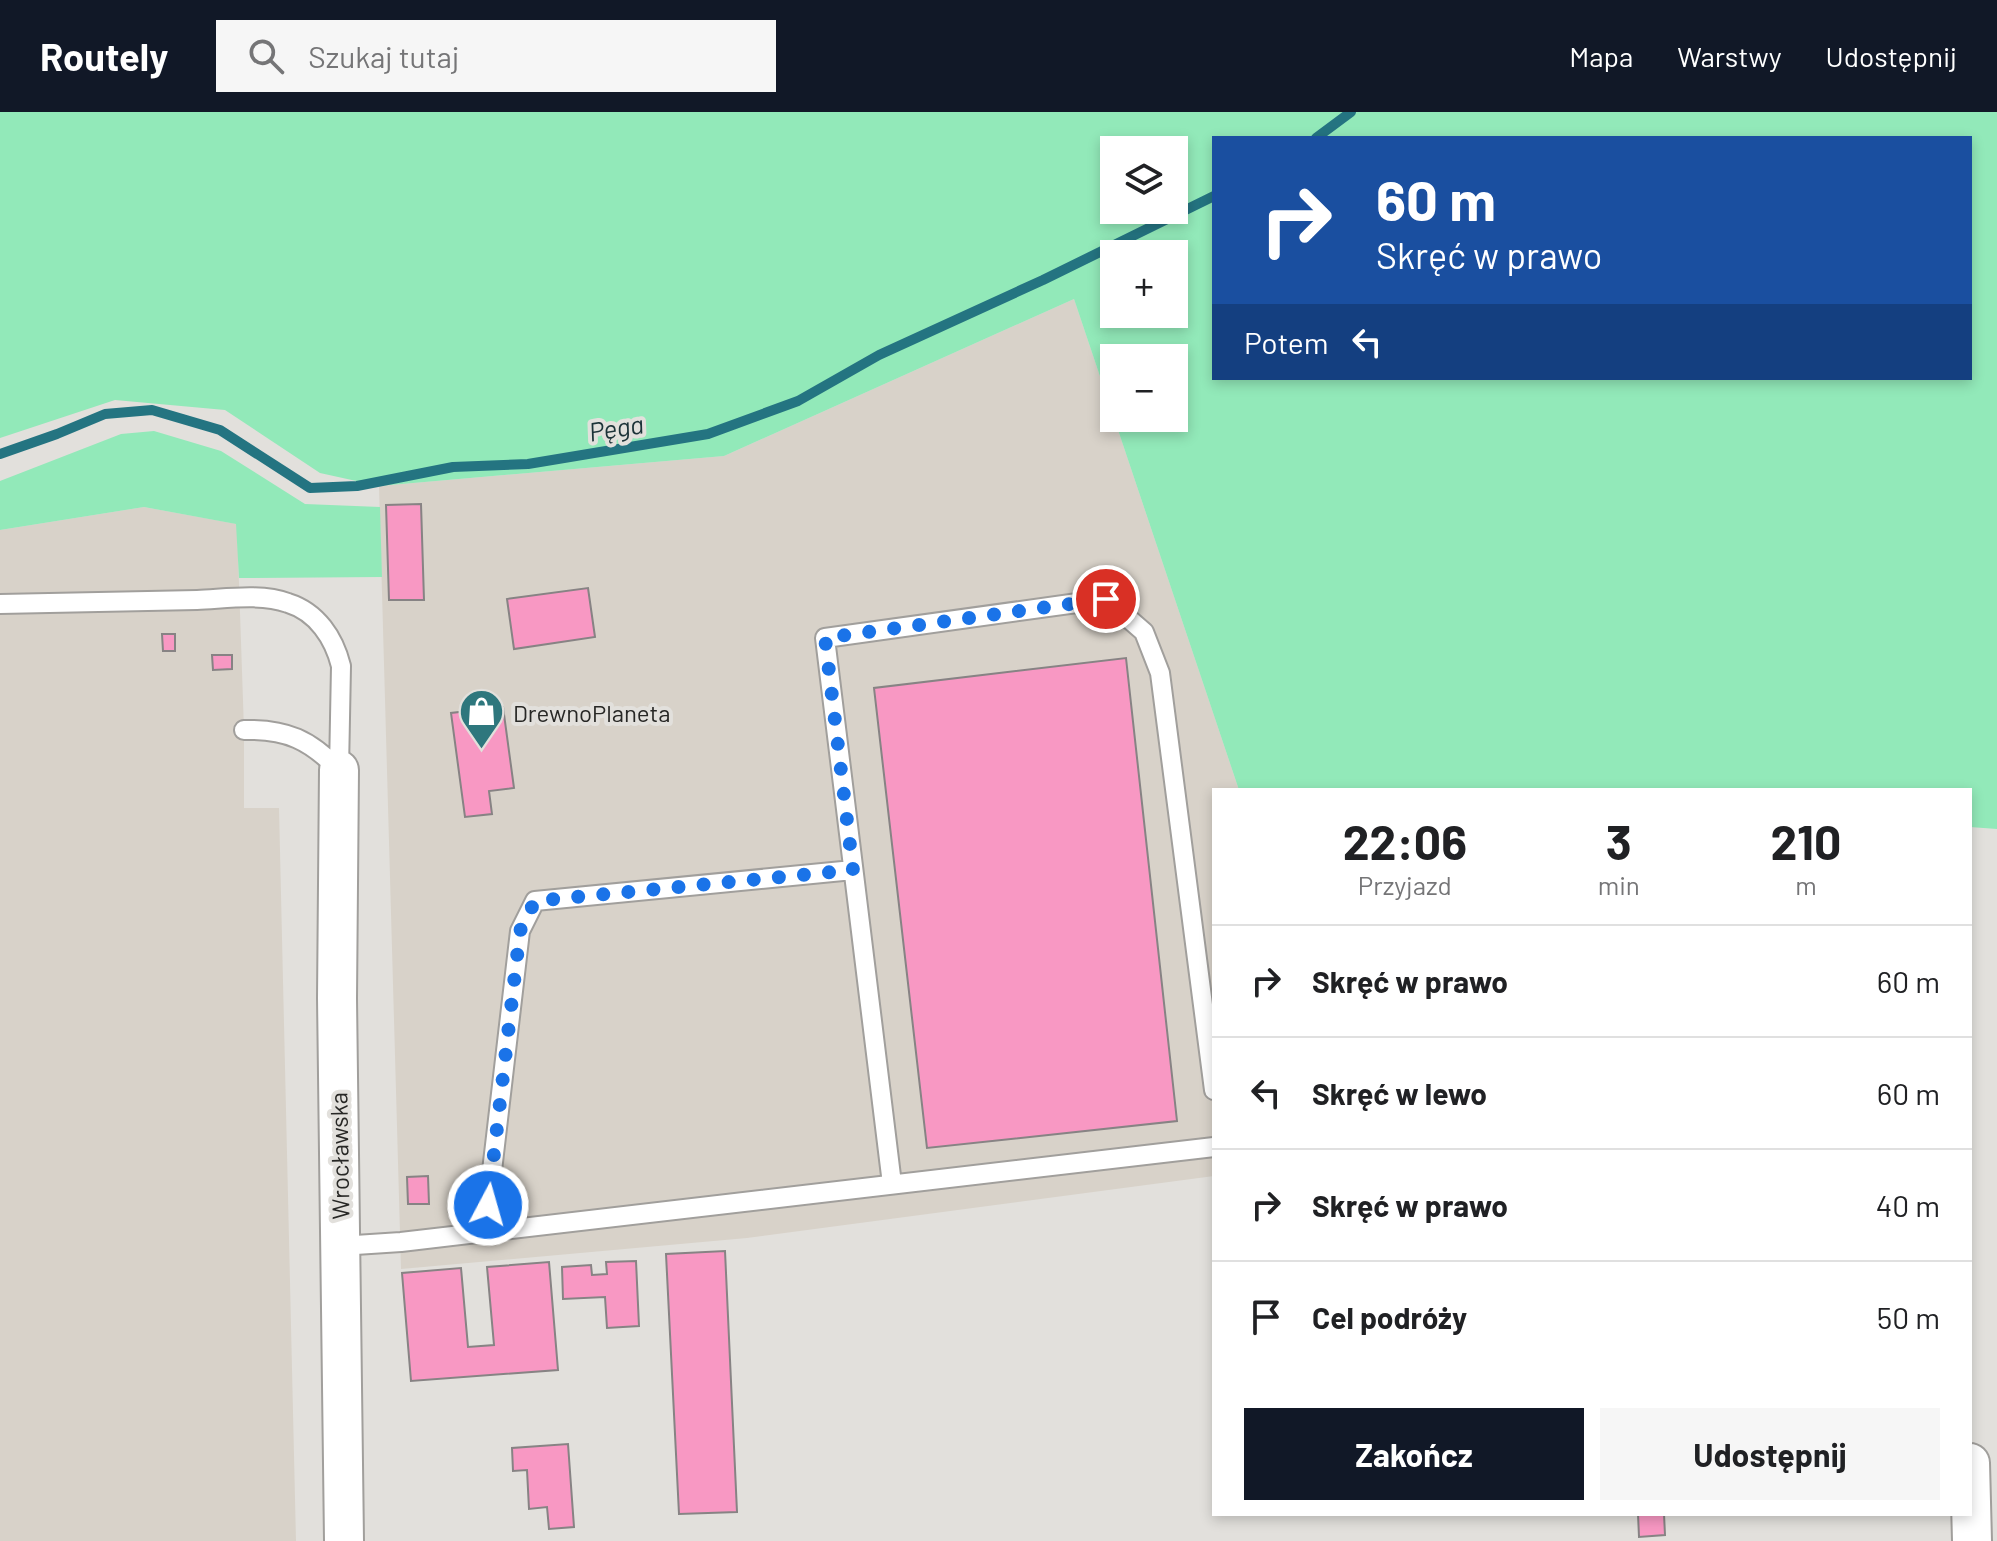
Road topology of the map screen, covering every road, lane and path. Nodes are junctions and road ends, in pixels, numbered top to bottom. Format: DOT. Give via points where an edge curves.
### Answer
graph roads {
  1 [pos="0,604"];
  2 [pos="244,730"];
  3 [pos="339,770"];
  4 [pos="853,870"];
  5 [pos="1212,1075"];
  6 [pos="1212,1147"];
  7 [pos="892,1184"];
  8 [pos="478,1232"];
  9 [pos="340,1246"];
  10 [pos="1971,1516"];
  11 [pos="344,1541"];
  12 [pos="1972,1541"];
  1 -- 3 [label="lane" via="239,599 290,603 316,621 337,650"];
  2 -- 3 [label="lane" via="297,737 319,749"];
  3 -- 9 [label="street, Wrocławska"];
  4 -- 5 [label="lane" via="825,638 1106,599 1144,632 1160,673"];
  4 -- 7 [label="lane"];
  4 -- 8 [label="lane" via="535,901 520,931 488,1205"];
  6 -- 7 [label="lane"];
  7 -- 8 [label="lane"];
  8 -- 9 [label="lane"];
  9 -- 11 [label="street, Wrocławska"];
  10 -- 12 [label="street"];
}
